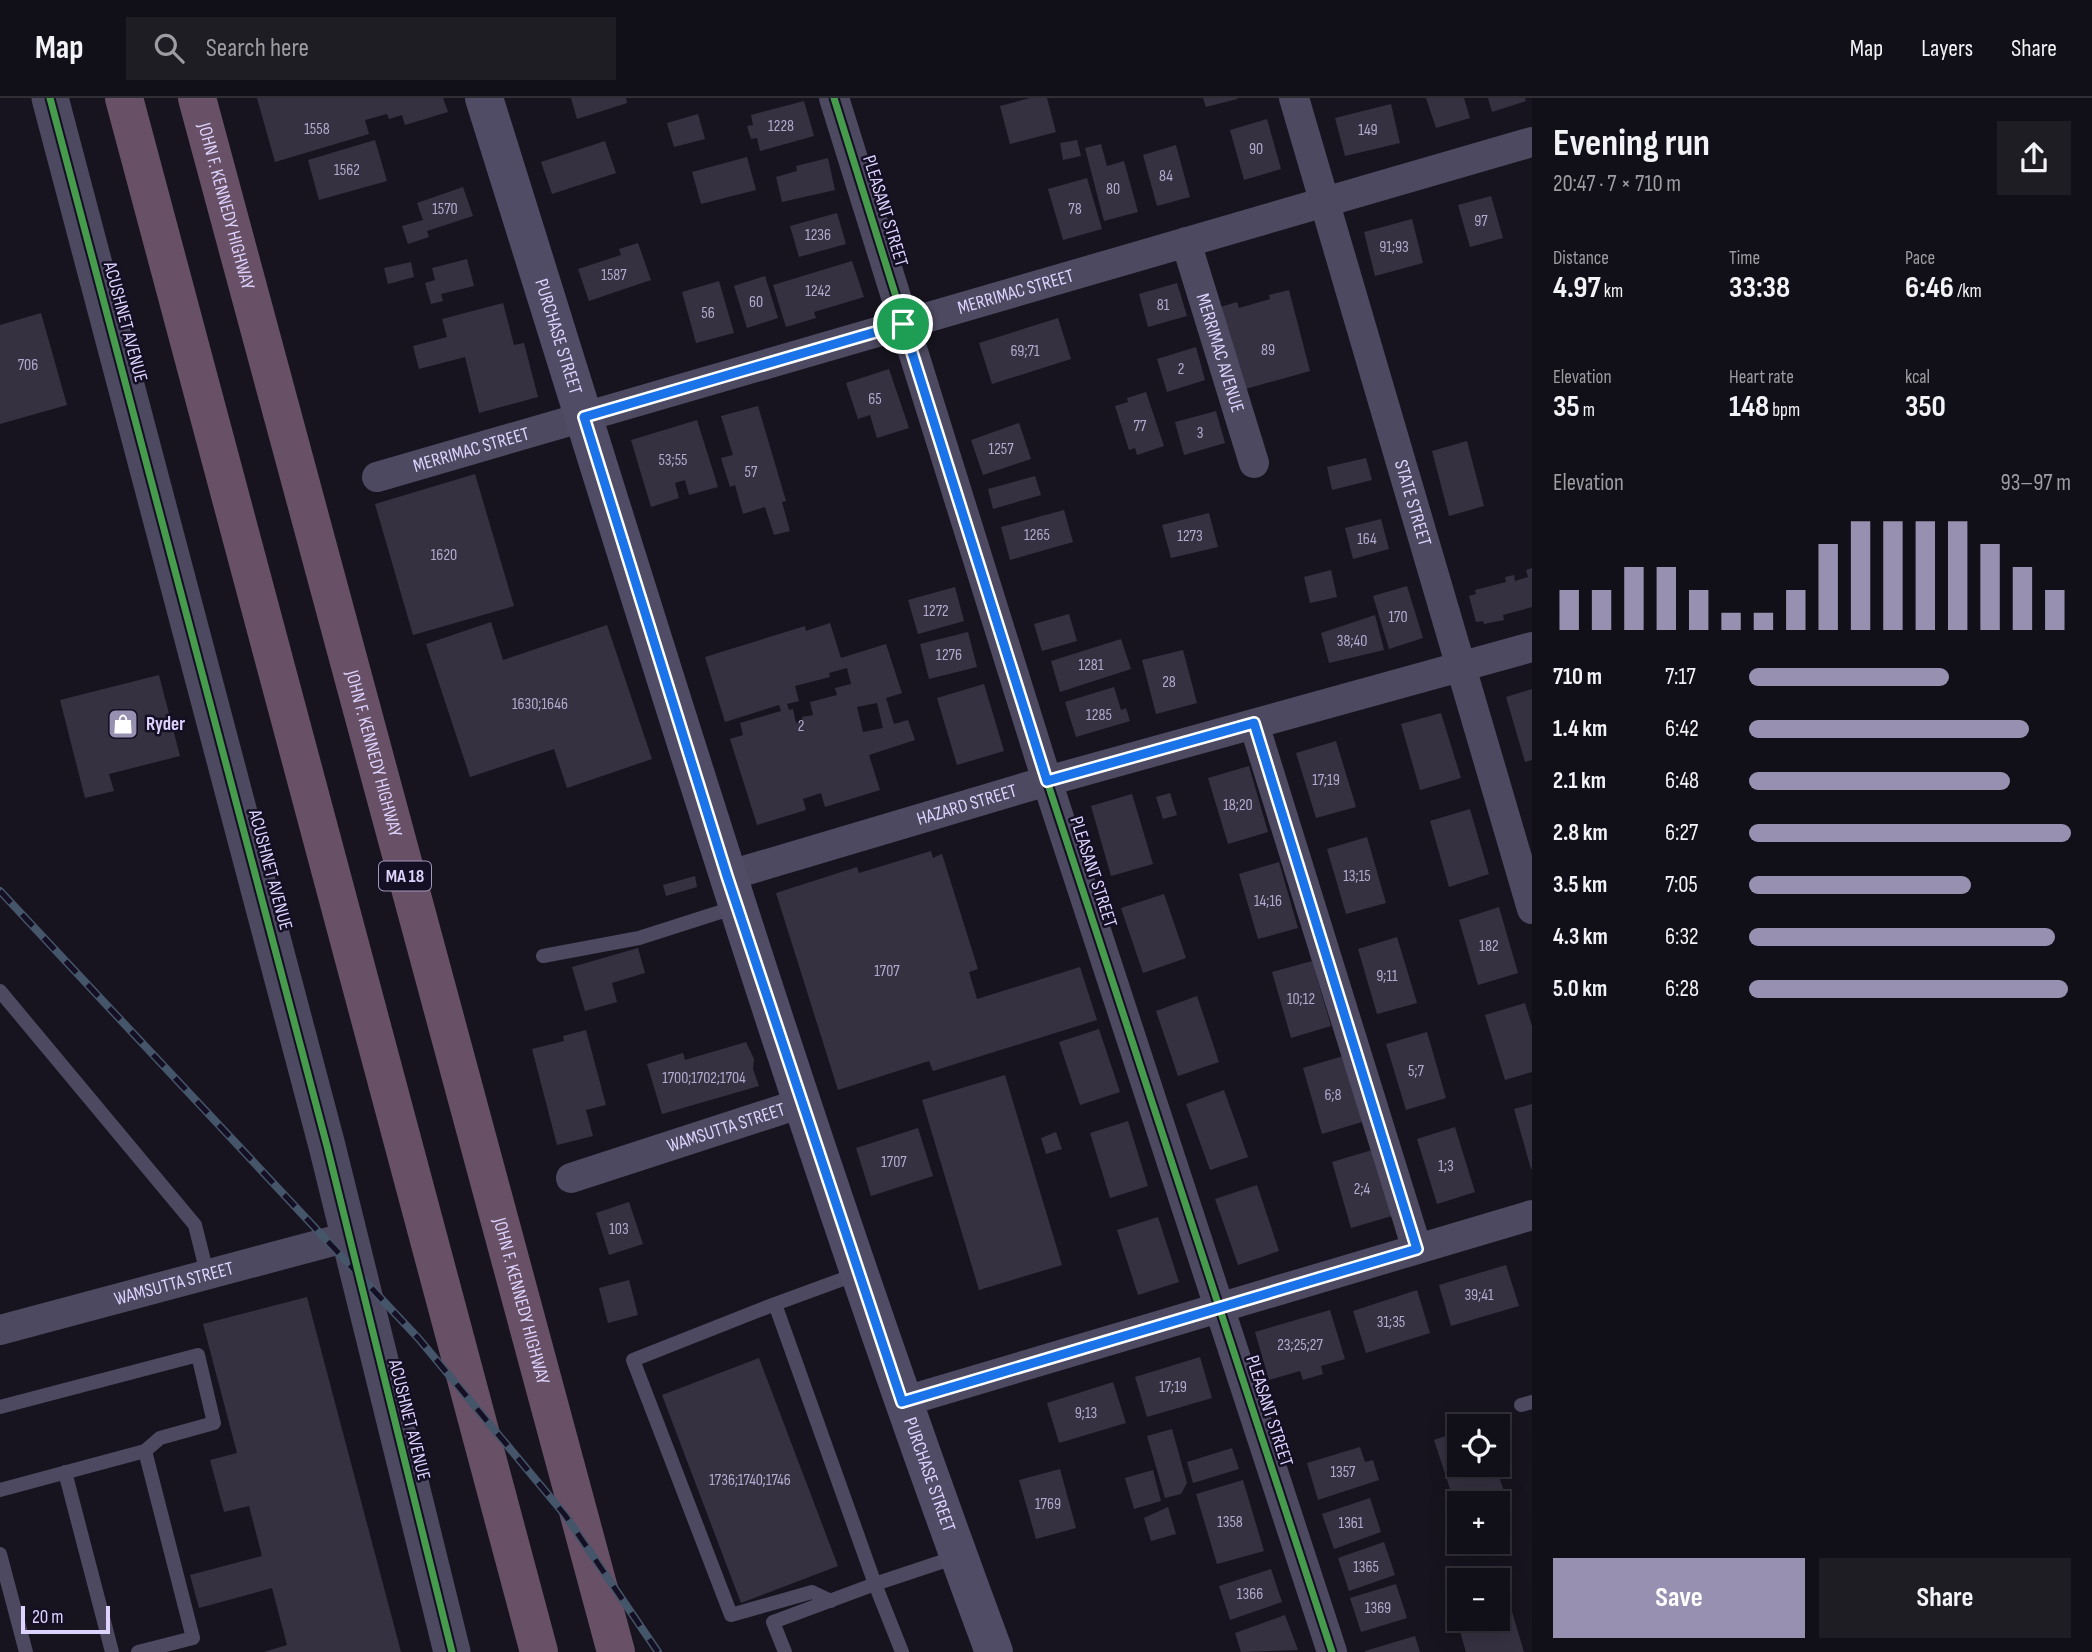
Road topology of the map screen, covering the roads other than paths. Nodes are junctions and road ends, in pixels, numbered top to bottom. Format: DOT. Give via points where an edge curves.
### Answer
graph roads {
  1 [pos="50,98"];
  2 [pos="124,98"];
  3 [pos="197,98"];
  4 [pos="484,98"];
  5 [pos="834,98"];
  6 [pos="1294,98"];
  7 [pos="1532,142"];
  8 [pos="1324,201"];
  9 [pos="1186,242"];
  10 [pos="903,324"];
  11 [pos="584,417"];
  12 [pos="1254,463"];
  13 [pos="377,477"];
  14 [pos="1532,647"];
  15 [pos="1460,667"];
  16 [pos="1254,723"];
  17 [pos="1047,781"];
  18 [pos="732,892"];
  19 [pos="1532,909"];
  20 [pos="543,956"];
  21 [pos="0,990"];
  22 [pos="802,1103"];
  23 [pos="571,1178"];
  24 [pos="1532,1215"];
  25 [pos="348,1237"];
  26 [pos="1417,1249"];
  27 [pos="207,1273"];
  28 [pos="858,1274"];
  29 [pos="775,1304"];
  30 [pos="1218,1308"];
  31 [pos="0,1329"];
  32 [pos="902,1402"];
  33 [pos="0,1408"];
  34 [pos="145,1451"];
  35 [pos="65,1472"];
  36 [pos="0,1490"];
  37 [pos="0,1553"];
  38 [pos="959,1556"];
  39 [pos="875,1584"];
  40 [pos="831,1601"];
  41 [pos="988,1648"];
  42 [pos="26,1652"];
  43 [pos="112,1652"];
  44 [pos="138,1652"];
  45 [pos="452,1652"];
  46 [pos="539,1652"];
  47 [pos="616,1652"];
  48 [pos="785,1652"];
  49 [pos="902,1652"];
  50 [pos="1332,1652"];
  1 -- 25 [label="street, ACUSHNET AVENUE"];
  2 -- 46 [label="highway"];
  3 -- 47 [label="highway, JOHN F. KENNEDY HIGHWAY / MA 18"];
  4 -- 11 [label="main road, PURCHASE STREET"];
  5 -- 10 [label="street, PLEASANT STREET"];
  6 -- 8 [label="street, STATE STREET"];
  7 -- 8 [label="street, MERRIMAC STREET"];
  8 -- 9 [label="street, MERRIMAC STREET"];
  8 -- 15 [label="street, STATE STREET"];
  9 -- 10 [label="street, MERRIMAC STREET"];
  9 -- 12 [label="street, MERRIMAC AVENUE"];
  10 -- 11 [label="street, MERRIMAC STREET"];
  10 -- 17 [label="street, PLEASANT STREET"];
  11 -- 13 [label="street, MERRIMAC STREET"];
  11 -- 18 [label="main road, PURCHASE STREET"];
  14 -- 15 [label="street, HAZARD STREET"];
  15 -- 16 [label="street, HAZARD STREET"];
  15 -- 19 [label="street, STATE STREET"];
  16 -- 17 [label="street, HAZARD STREET"];
  16 -- 26 [label="street"];
  17 -- 18 [label="street, HAZARD STREET"];
  17 -- 30 [label="street, PLEASANT STREET"];
  18 -- 20 [label="lane" via="639,938"];
  18 -- 22 [label="main road, PURCHASE STREET"];
  21 -- 27 [label="lane" via="195,1224"];
  22 -- 23 [label="street, WAMSUTTA STREET"];
  22 -- 28 [label="main road, PURCHASE STREET"];
  24 -- 26 [label="street"];
  25 -- 27 [label="street, WAMSUTTA STREET"];
  25 -- 45 [label="street, ACUSHNET AVENUE"];
  26 -- 30 [label="street"];
  27 -- 31 [label="street, WAMSUTTA STREET"];
  28 -- 29 [label="lane"];
  28 -- 32 [label="main road, PURCHASE STREET"];
  29 -- 39 [label="lane"];
  29 -- 40 [label="lane" via="633,1360 732,1615 812,1592"];
  30 -- 32 [label="street"];
  30 -- 50 [label="street, PLEASANT STREET"];
  32 -- 38 [label="main road, PURCHASE STREET"];
  33 -- 34 [label="lane" via="198,1354 214,1423 160,1438"];
  34 -- 35 [label="lane"];
  34 -- 44 [label="lane" via="193,1638"];
  35 -- 36 [label="lane"];
  35 -- 43 [label="lane"];
  37 -- 42 [label="lane"];
  38 -- 39 [label="lane"];
  38 -- 41 [label="main road, PURCHASE STREET"];
  39 -- 40 [label="lane"];
  39 -- 49 [label="lane"];
  40 -- 48 [label="lane" via="773,1622"];
}
